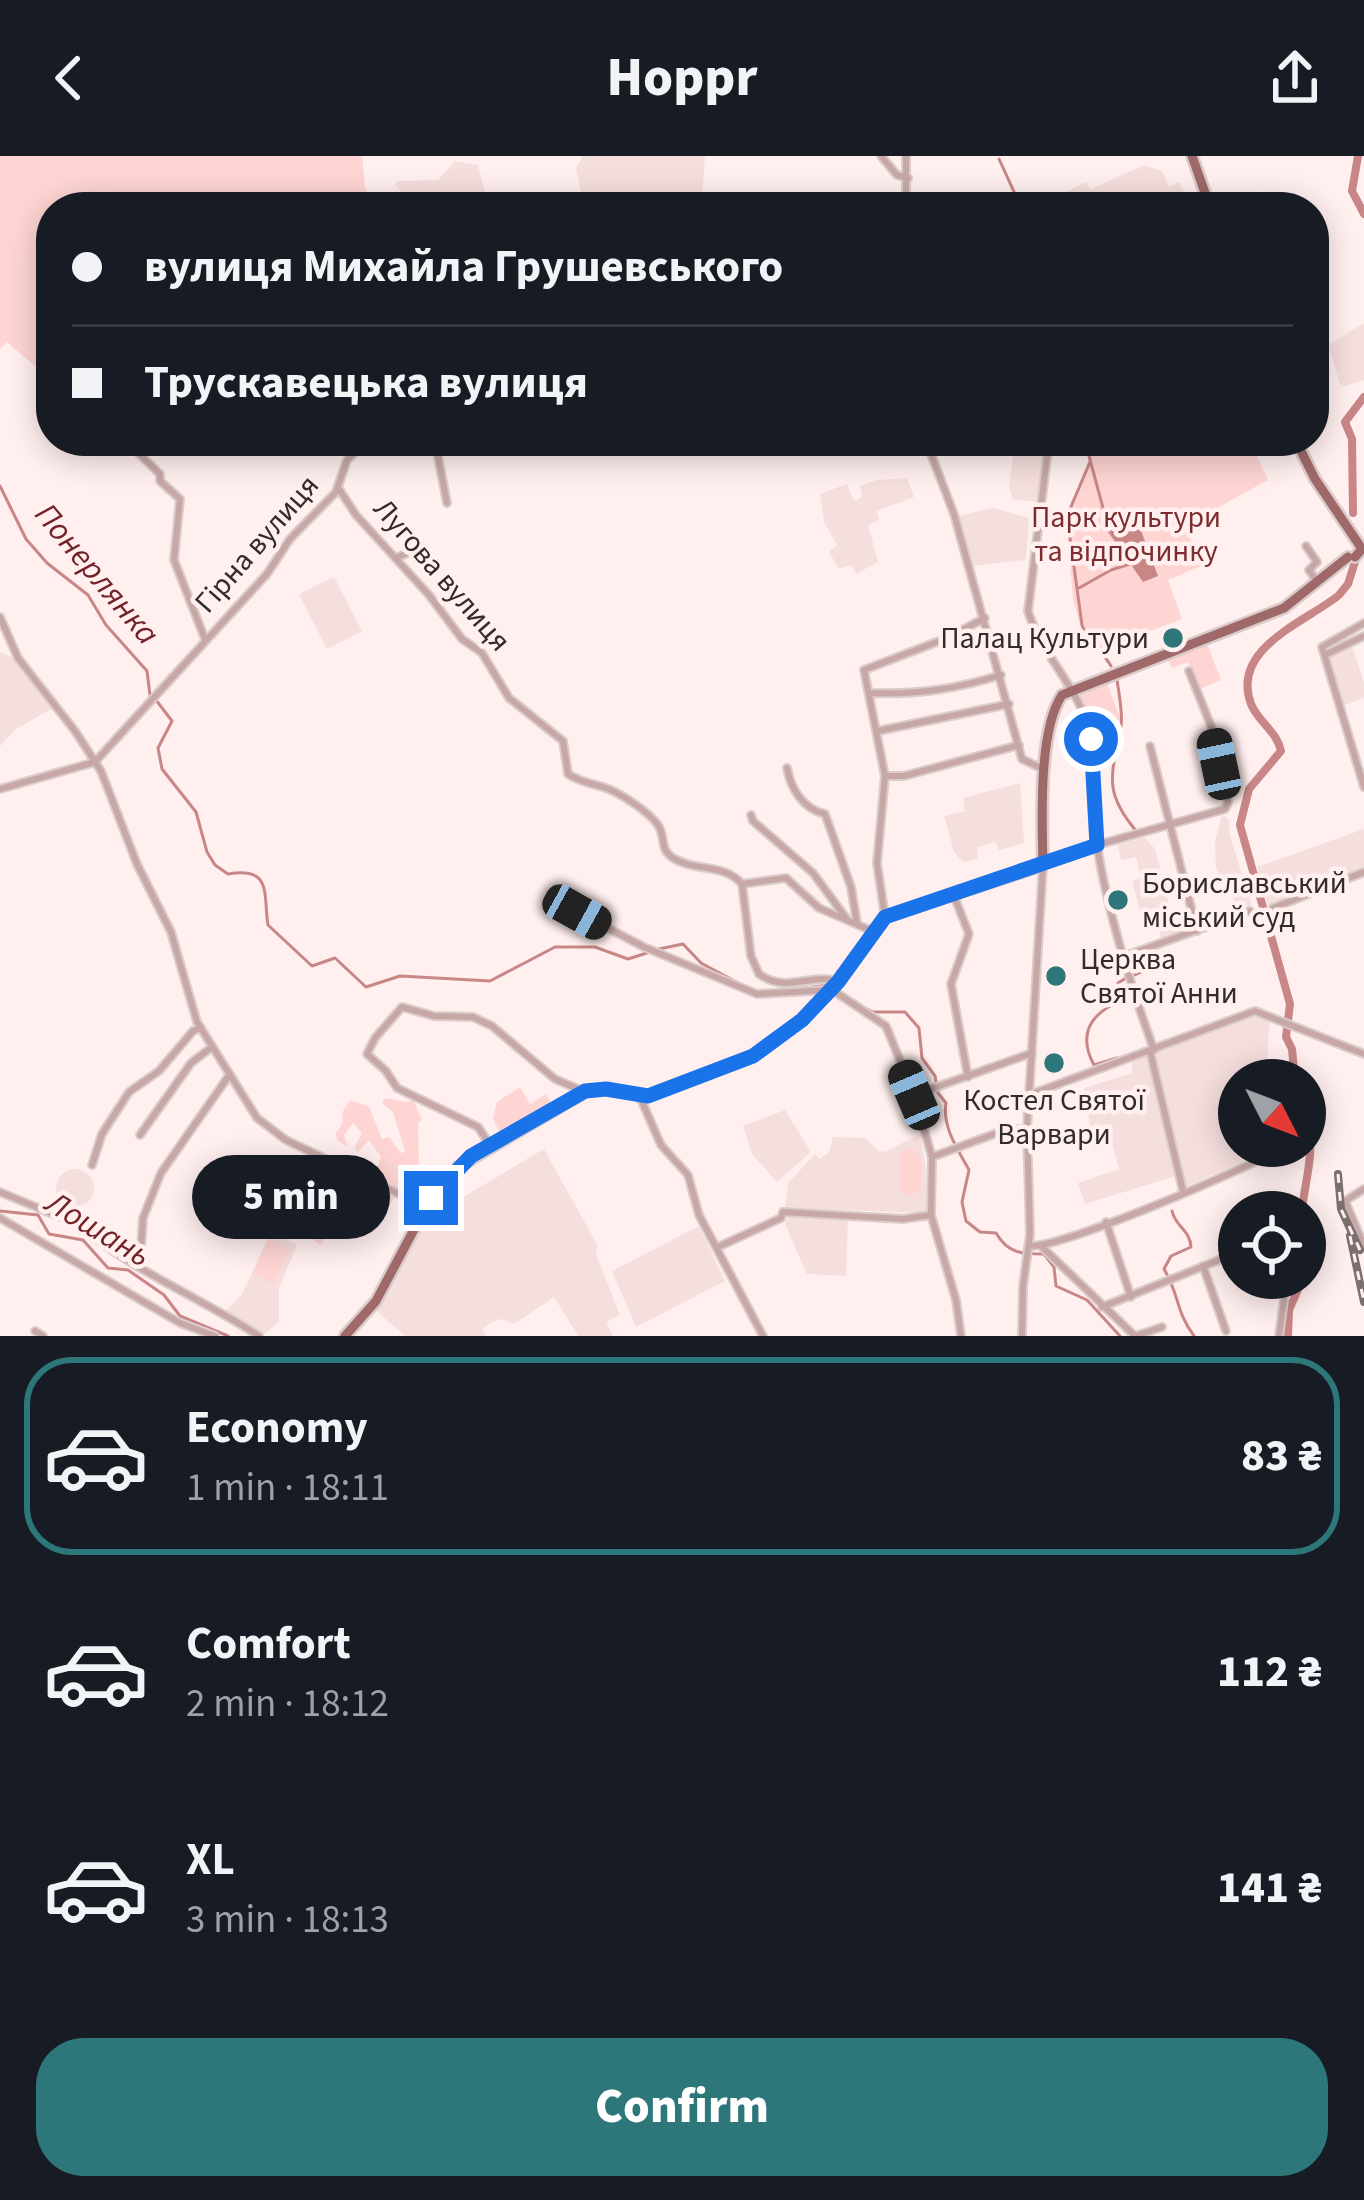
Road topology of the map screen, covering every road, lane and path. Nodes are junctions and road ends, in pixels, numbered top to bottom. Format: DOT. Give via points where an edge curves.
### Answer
graph roads {
  1 [pos="881,156"];
  2 [pos="906,156"];
  3 [pos="1192,156"];
  4 [pos="908,178"];
  5 [pos="907,192"];
  6 [pos="1205,192"];
  7 [pos="143,456"];
  8 [pos="351,456"];
  9 [pos="438,456"];
  10 [pos="932,456"];
  11 [pos="1047,456"];
  12 [pos="1305,456"];
  13 [pos="339,489"];
  14 [pos="447,503"];
  15 [pos="1306,546"];
  16 [pos="422,547"];
  17 [pos="1359,554"];
  18 [pos="396,558"];
  19 [pos="1318,582"];
  20 [pos="0,617"];
  21 [pos="985,618"];
  22 [pos="1364,623"];
  23 [pos="1364,636"];
  24 [pos="205,640"];
  25 [pos="1325,655"];
  26 [pos="1057,667"];
  27 [pos="1189,671"];
  28 [pos="1001,676"];
  29 [pos="1073,690"];
  30 [pos="868,693"];
  31 [pos="1062,695"];
  32 [pos="1009,704"];
  33 [pos="878,731"];
  34 [pos="1019,746"];
  35 [pos="1150,746"];
  36 [pos="95,762"];
  37 [pos="788,768"];
  38 [pos="1046,770"];
  39 [pos="886,776"];
  40 [pos="1364,787"];
  41 [pos="0,789"];
  42 [pos="751,814"];
  43 [pos="1171,826"];
  44 [pos="1097,845"];
  45 [pos="1043,865"];
  46 [pos="1364,872"];
  47 [pos="742,884"];
  48 [pos="954,896"];
  49 [pos="1274,908"];
  50 [pos="1250,911"];
  51 [pos="577,912"];
  52 [pos="885,917"];
  53 [pos="852,922"];
  54 [pos="1196,931"];
  55 [pos="872,932"];
  56 [pos="1126,956"];
  57 [pos="833,987"];
  58 [pos="201,1028"];
  59 [pos="212,1047"];
  60 [pos="1152,1050"];
  61 [pos="1032,1053"];
  62 [pos="1364,1054"];
  63 [pos="230,1075"];
  64 [pos="968,1077"];
  65 [pos="585,1091"];
  66 [pos="914,1095"];
  67 [pos="1029,1096"];
  68 [pos="640,1097"];
  69 [pos="1027,1129"];
  70 [pos="140,1136"];
  71 [pos="490,1144"];
  72 [pos="932,1157"];
  73 [pos="92,1165"];
  74 [pos="1238,1167"];
  75 [pos="1364,1190"];
  76 [pos="1184,1191"];
  77 [pos="0,1192"];
  78 [pos="426,1207"];
  79 [pos="931,1215"];
  80 [pos="0,1218"];
  81 [pos="1106,1222"];
  82 [pos="1042,1246"];
  83 [pos="1364,1246"];
  84 [pos="717,1247"];
  85 [pos="1029,1252"];
  86 [pos="1218,1260"];
  87 [pos="1203,1266"];
  88 [pos="140,1268"];
  89 [pos="1131,1297"];
  90 [pos="1284,1299"];
  91 [pos="1102,1307"];
  92 [pos="1162,1327"];
  93 [pos="1226,1331"];
  94 [pos="215,1336"];
  95 [pos="259,1336"];
  96 [pos="344,1336"];
  97 [pos="763,1336"];
  98 [pos="961,1336"];
  99 [pos="1022,1336"];
  100 [pos="1136,1336"];
  101 [pos="1279,1336"];
  1 -- 4 [label="street"];
  2 -- 4 [label="street"];
  3 -- 6 [label="main road"];
  4 -- 5 [label="street"];
  7 -- 24 [label="street" via="180,499 174,560"];
  8 -- 13 [label="street, Гірна вулиця"];
  9 -- 14 [label="street"];
  10 -- 21 [label="street"];
  11 -- 26 [label="street" via="1028,611"];
  12 -- 17 [label="main road"];
  13 -- 18 [label="street, Лугова вулиця"];
  13 -- 24 [label="street, Гірна вулиця"];
  15 -- 19 [label="street"];
  16 -- 18 [label="street"];
  17 -- 19 [label="main road"];
  18 -- 47 [label="street, Лугова вулиця" via="482,653 513,702 563,741 568,774 611,790 654,821 671,857 729,872"];
  19 -- 29 [label="main road" via="1284,608"];
  20 -- 36 [label="street" via="18,658"];
  21 -- 28 [label="street"];
  21 -- 30 [label="street" via="865,668"];
  22 -- 25 [label="street" via="1327,642"];
  23 -- 25 [label="street"];
  24 -- 36 [label="street, Гірна вулиця"];
  25 -- 40 [label="street"];
  26 -- 29 [label="street"];
  26 -- 31 [label="street"];
  27 -- 43 [label="street" via="1228,802"];
  28 -- 30 [label="street" via="914,695"];
  28 -- 32 [label="street"];
  29 -- 31 [label="main road"];
  29 -- 44 [label="street" via="1091,739"];
  30 -- 33 [label="street"];
  31 -- 38 [label="main road"];
  32 -- 33 [label="street"];
  32 -- 34 [label="street"];
  33 -- 39 [label="street"];
  34 -- 38 [label="street" via="1025,762"];
  34 -- 39 [label="street"];
  35 -- 43 [label="street"];
  36 -- 41 [label="street"];
  36 -- 58 [label="street" via="171,932"];
  37 -- 53 [label="street" via="802,800 826,816 851,887"];
  38 -- 45 [label="main road"];
  39 -- 52 [label="street" via="877,862"];
  42 -- 53 [label="street"];
  43 -- 44 [label="street"];
  43 -- 54 [label="street"];
  44 -- 45 [label="street"];
  44 -- 56 [label="street"];
  45 -- 48 [label="main road"];
  45 -- 61 [label="street"];
  46 -- 49 [label="street"];
  47 -- 53 [label="street" via="786,878 819,908"];
  47 -- 57 [label="street" via="759,974 784,985 814,979"];
  48 -- 52 [label="main road"];
  48 -- 64 [label="street" via="969,934 951,984"];
  50 -- 54 [label="street"];
  51 -- 57 [label="street" via="757,994"];
  52 -- 55 [label="main road"];
  53 -- 55 [label="street"];
  54 -- 56 [label="street"];
  55 -- 57 [label="main road"];
  56 -- 60 [label="street"];
  57 -- 66 [label="street" via="886,1026"];
  57 -- 68 [label="main road" via="761,1052"];
  58 -- 59 [label="street"];
  58 -- 73 [label="street" via="131,1088"];
  59 -- 63 [label="street"];
  59 -- 70 [label="street" via="190,1063"];
  60 -- 62 [label="street" via="1255,1011"];
  60 -- 67 [label="street"];
  60 -- 76 [label="street"];
  61 -- 64 [label="street"];
  61 -- 67 [label="street"];
  63 -- 78 [label="street" via="274,1133"];
  63 -- 88 [label="street" via="161,1173 143,1217"];
  64 -- 66 [label="street"];
  65 -- 68 [label="main road"];
  65 -- 71 [label="main road"];
  65 -- 71 [label="street" via="555,1079 493,1026 402,1007 368,1054 397,1088 478,1127"];
  66 -- 72 [label="street"];
  67 -- 69 [label="street"];
  68 -- 84 [label="street" via="661,1145 688,1175"];
  69 -- 72 [label="street"];
  69 -- 85 [label="street"];
  71 -- 78 [label="main road" via="458,1167"];
  72 -- 79 [label="street"];
  74 -- 76 [label="street"];
  75 -- 83 [label="street" via="1345,1201"];
  76 -- 81 [label="street"];
  77 -- 88 [label="street" via="69,1216"];
  78 -- 96 [label="main road" via="390,1278"];
  79 -- 84 [label="street" via="783,1212"];
  79 -- 98 [label="street"];
  80 -- 94 [label="street"];
  81 -- 82 [label="street"];
  81 -- 89 [label="street"];
  82 -- 85 [label="street"];
  82 -- 91 [label="street"];
  84 -- 97 [label="street"];
  85 -- 99 [label="street"];
  86 -- 87 [label="street"];
  87 -- 89 [label="street"];
  87 -- 93 [label="street"];
  88 -- 95 [label="street"];
  89 -- 91 [label="street"];
  90 -- 101 [label="street"];
  91 -- 100 [label="street"];
  92 -- 100 [label="street"];
}
